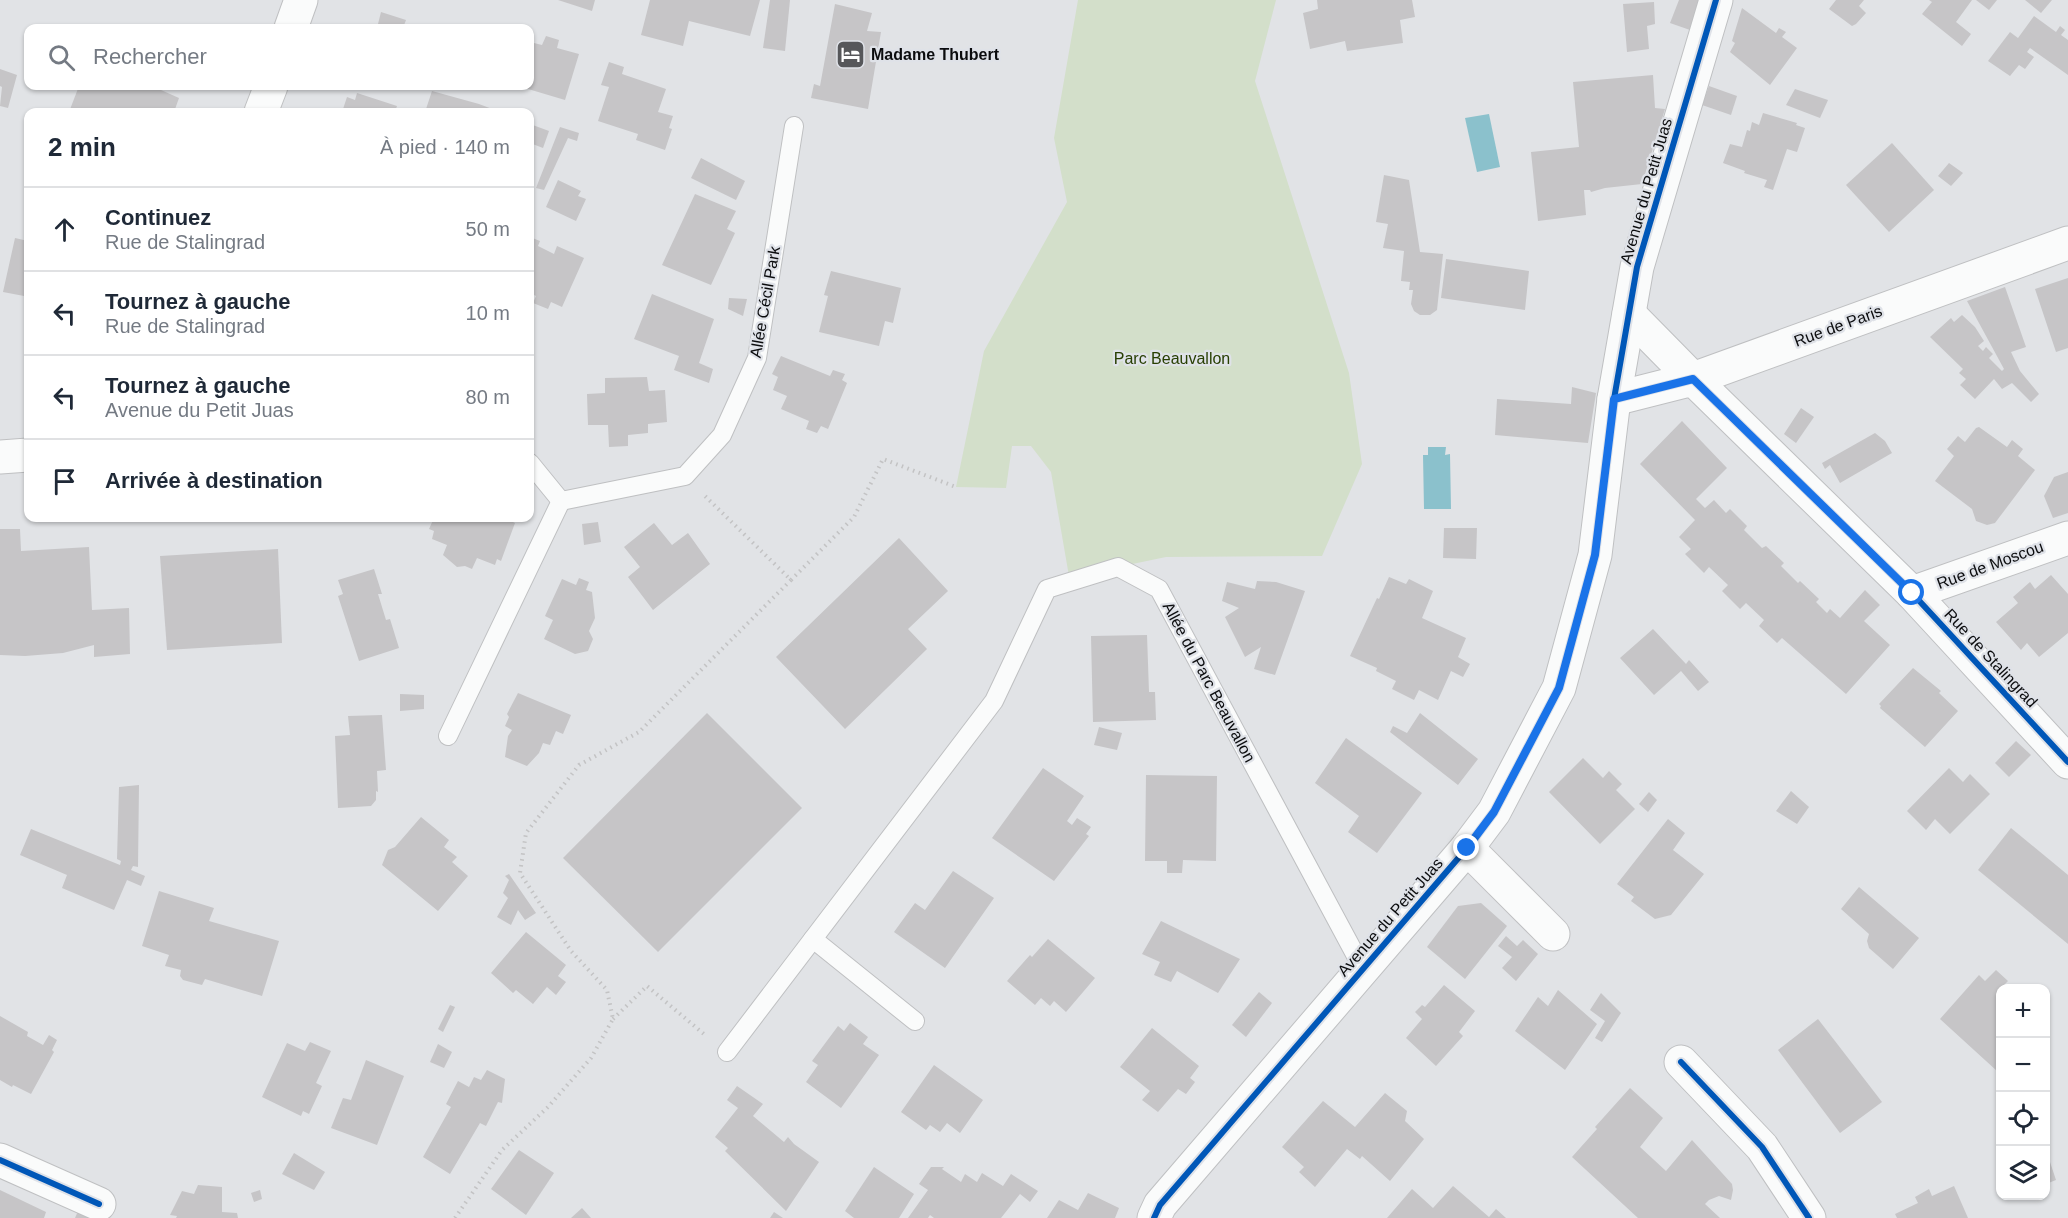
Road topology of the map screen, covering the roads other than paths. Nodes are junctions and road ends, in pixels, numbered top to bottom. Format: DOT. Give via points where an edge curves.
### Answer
graph roads {
  1 [pos="301,0"];
  2 [pos="1716,0"];
  3 [pos="292,24"];
  4 [pos="269,90"];
  5 [pos="262,108"];
  6 [pos="794,126"];
  7 [pos="2068,243"];
  8 [pos="1629,315"];
  9 [pos="1693,379"];
  10 [pos="1614,399"];
  11 [pos="24,455"];
  12 [pos="0,457"];
  13 [pos="534,468"];
  14 [pos="561,501"];
  15 [pos="2068,538"];
  16 [pos="1912,593"];
  17 [pos="448,736"];
  18 [pos="2068,762"];
  19 [pos="1467,848"];
  20 [pos="1553,934"];
  21 [pos="813,939"];
  22 [pos="1363,969"];
  23 [pos="915,1021"];
  24 [pos="727,1052"];
  25 [pos="1681,1062"];
  26 [pos="0,1160"];
  27 [pos="99,1204"];
  28 [pos="1154,1218"];
  29 [pos="1809,1218"];
  1 -- 3 [label="street"];
  2 -- 8 [label="street, Avenue du Petit Juas" via="1637,267"];
  4 -- 5 [label="street"];
  6 -- 14 [label="lane, Allée Cécil Park" via="757,358 722,435 685,477"];
  7 -- 9 [label="street, Rue de Paris"];
  8 -- 9 [label="street"];
  8 -- 10 [label="street, Avenue du Petit Juas"];
  9 -- 10 [label="street"];
  9 -- 16 [label="street, Rue de Stalingrad"];
  10 -- 19 [label="street, Avenue du Petit Juas" via="1595,555 1559,688 1494,812"];
  11 -- 12 [label="street"];
  13 -- 14 [label="lane"];
  14 -- 17 [label="lane"];
  15 -- 16 [label="street, Rue de Moscou"];
  16 -- 18 [label="street, Rue de Stalingrad"];
  19 -- 20 [label="street"];
  19 -- 22 [label="street, Avenue du Petit Juas"];
  21 -- 22 [label="lane, Allée du Parc Beauvallon" via="994,701 1047,589 1118,567 1159,589"];
  21 -- 23 [label="lane"];
  21 -- 24 [label="lane, Allée du Parc Beauvallon"];
  22 -- 28 [label="street, Avenue du Petit Juas" via="1160,1205"];
  25 -- 29 [label="street" via="1762,1148"];
  26 -- 27 [label="street"];
}
